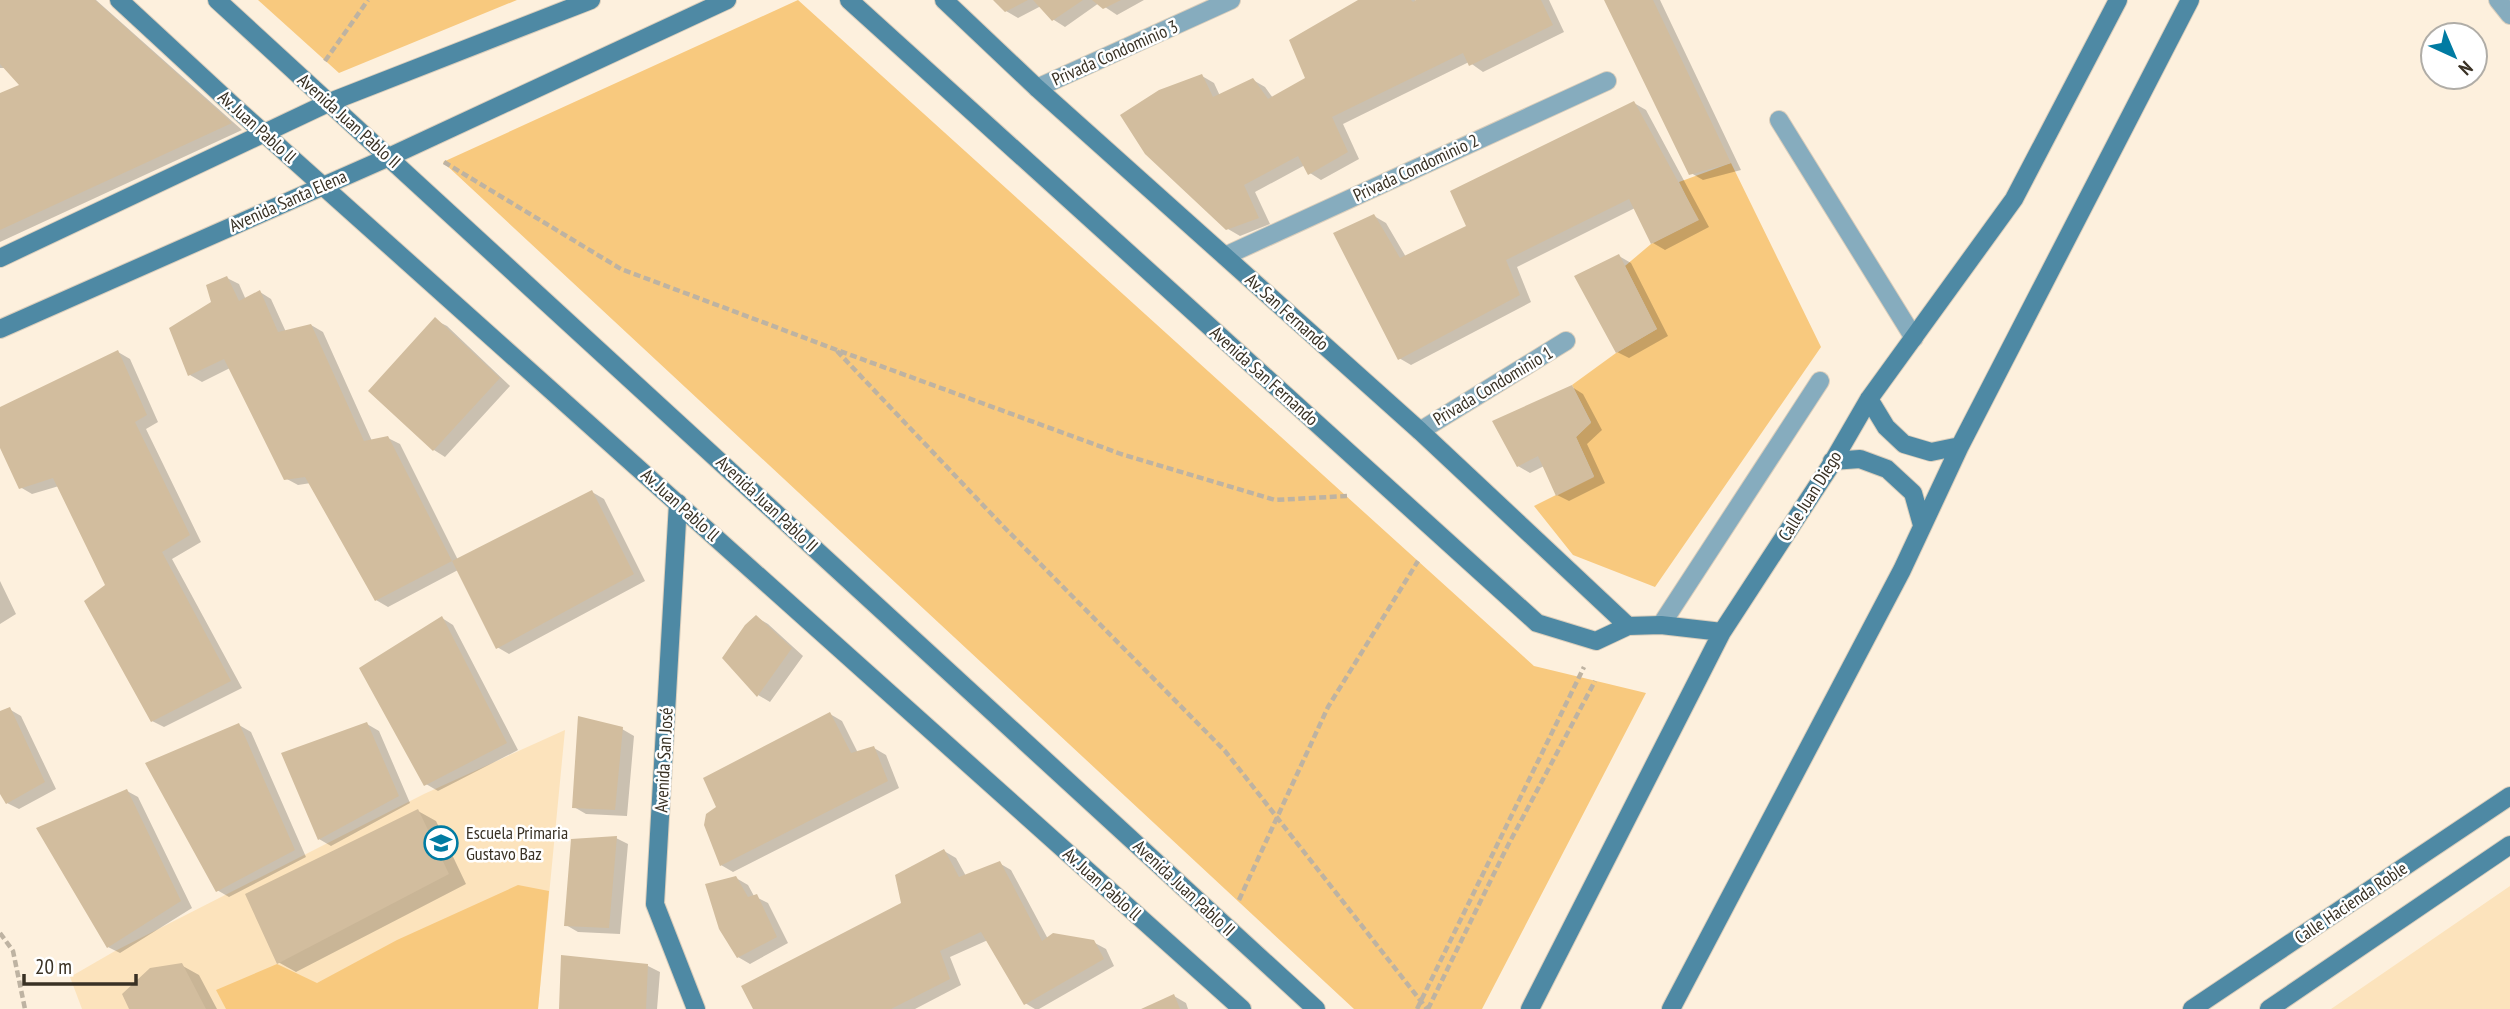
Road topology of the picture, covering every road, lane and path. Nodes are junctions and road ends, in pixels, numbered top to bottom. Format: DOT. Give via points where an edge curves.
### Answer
graph roads {
  1 [pos="119,0"];
  2 [pos="217,0"];
  3 [pos="368,0"];
  4 [pos="591,0"];
  5 [pos="727,0"];
  6 [pos="849,0"];
  7 [pos="944,0"];
  8 [pos="1231,0"];
  9 [pos="2118,0"];
  10 [pos="2190,0"];
  11 [pos="2498,0"];
  12 [pos="2510,15"];
  13 [pos="331,66"];
  14 [pos="1607,81"];
  15 [pos="1037,88"];
  16 [pos="330,102"];
  17 [pos="1779,120"];
  18 [pos="265,133"];
  19 [pos="389,156"];
  20 [pos="443,162"];
  21 [pos="323,185"];
  22 [pos="1225,256"];
  23 [pos="0,258"];
  24 [pos="0,329"];
  25 [pos="1914,338"];
  26 [pos="1566,341"];
  27 [pos="837,350"];
  28 [pos="1820,381"];
  29 [pos="1869,399"];
  30 [pos="1420,430"];
  31 [pos="1960,446"];
  32 [pos="1832,461"];
  33 [pos="1347,496"];
  34 [pos="678,503"];
  35 [pos="1922,525"];
  36 [pos="1418,561"];
  37 [pos="1661,625"];
  38 [pos="1628,626"];
  39 [pos="1723,632"];
  40 [pos="1596,641"];
  41 [pos="1595,681"];
  42 [pos="2510,796"];
  43 [pos="1277,818"];
  44 [pos="2510,845"];
  45 [pos="1238,901"];
  46 [pos="0,933"];
  47 [pos="1421,1002"];
  48 [pos="25,1009"];
  49 [pos="696,1009"];
  50 [pos="1242,1009"];
  51 [pos="1316,1009"];
  52 [pos="1417,1009"];
  53 [pos="1427,1009"];
  54 [pos="1530,1009"];
  55 [pos="1671,1009"];
  56 [pos="2192,1009"];
  57 [pos="2269,1009"];
  1 -- 18 [label="street, Av. Juan Pablo ll"];
  2 -- 16 [label="street, Avenida Juan Pablo II"];
  3 -- 13 [label="path" via="324,60"];
  4 -- 16 [label="street"];
  5 -- 19 [label="street, Avenida Santa Elena"];
  6 -- 40 [label="street, Avenida San Fernando" via="1537,623"];
  7 -- 15 [label="street, Av. San Fernando"];
  8 -- 15 [label="street, Privada Condominio 3"];
  9 -- 25 [label="street, Calle Juan Diego" via="2014,199"];
  10 -- 31 [label="street"];
  11 -- 12 [label="street"];
  14 -- 22 [label="street, Privada Condominio 2"];
  15 -- 22 [label="street, Av. San Fernando"];
  16 -- 18 [label="street"];
  16 -- 19 [label="street, Avenida Juan Pablo II"];
  17 -- 25 [label="street"];
  18 -- 21 [label="street, Av. Juan Pablo ll"];
  18 -- 23 [label="street"];
  19 -- 21 [label="street, Avenida Santa Elena"];
  19 -- 51 [label="street, Avenida Juan Pablo II"];
  20 -- 27 [label="path" via="621,269"];
  21 -- 24 [label="street, Avenida Santa Elena"];
  21 -- 34 [label="street, Av. Juan Pablo ll"];
  22 -- 30 [label="street, Av. San Fernando"];
  25 -- 29 [label="street, Calle Juan Diego"];
  26 -- 30 [label="street, Privada Condominio 1"];
  27 -- 33 [label="path" via="1121,454 1275,500"];
  27 -- 43 [label="path" via="1225,751"];
  28 -- 37 [label="street"];
  29 -- 31 [label="street" via="1886,427 1904,443 1931,452"];
  29 -- 32 [label="street, Calle Juan Diego"];
  30 -- 38 [label="street, Av. San Fernando"];
  31 -- 35 [label="street"];
  32 -- 35 [label="street" via="1860,459 1887,469 1913,493"];
  32 -- 39 [label="street, Calle Juan Diego"];
  34 -- 49 [label="street, Avenida San José" via="656,904"];
  34 -- 50 [label="street, Av. Juan Pablo ll"];
  35 -- 55 [label="street"];
  36 -- 43 [label="path" via="1328,707"];
  37 -- 38 [label="street"];
  37 -- 39 [label="street"];
  38 -- 40 [label="street"];
  39 -- 54 [label="street, Calle Juan Diego"];
  40 -- 47 [label="path"];
  41 -- 53 [label="path"];
  42 -- 56 [label="street, Calle Hacienda Roble"];
  43 -- 45 [label="path"];
  43 -- 47 [label="path"];
  44 -- 57 [label="street"];
  46 -- 48 [label="path" via="13,951"];
  47 -- 52 [label="path"];
  47 -- 53 [label="path"];
}
